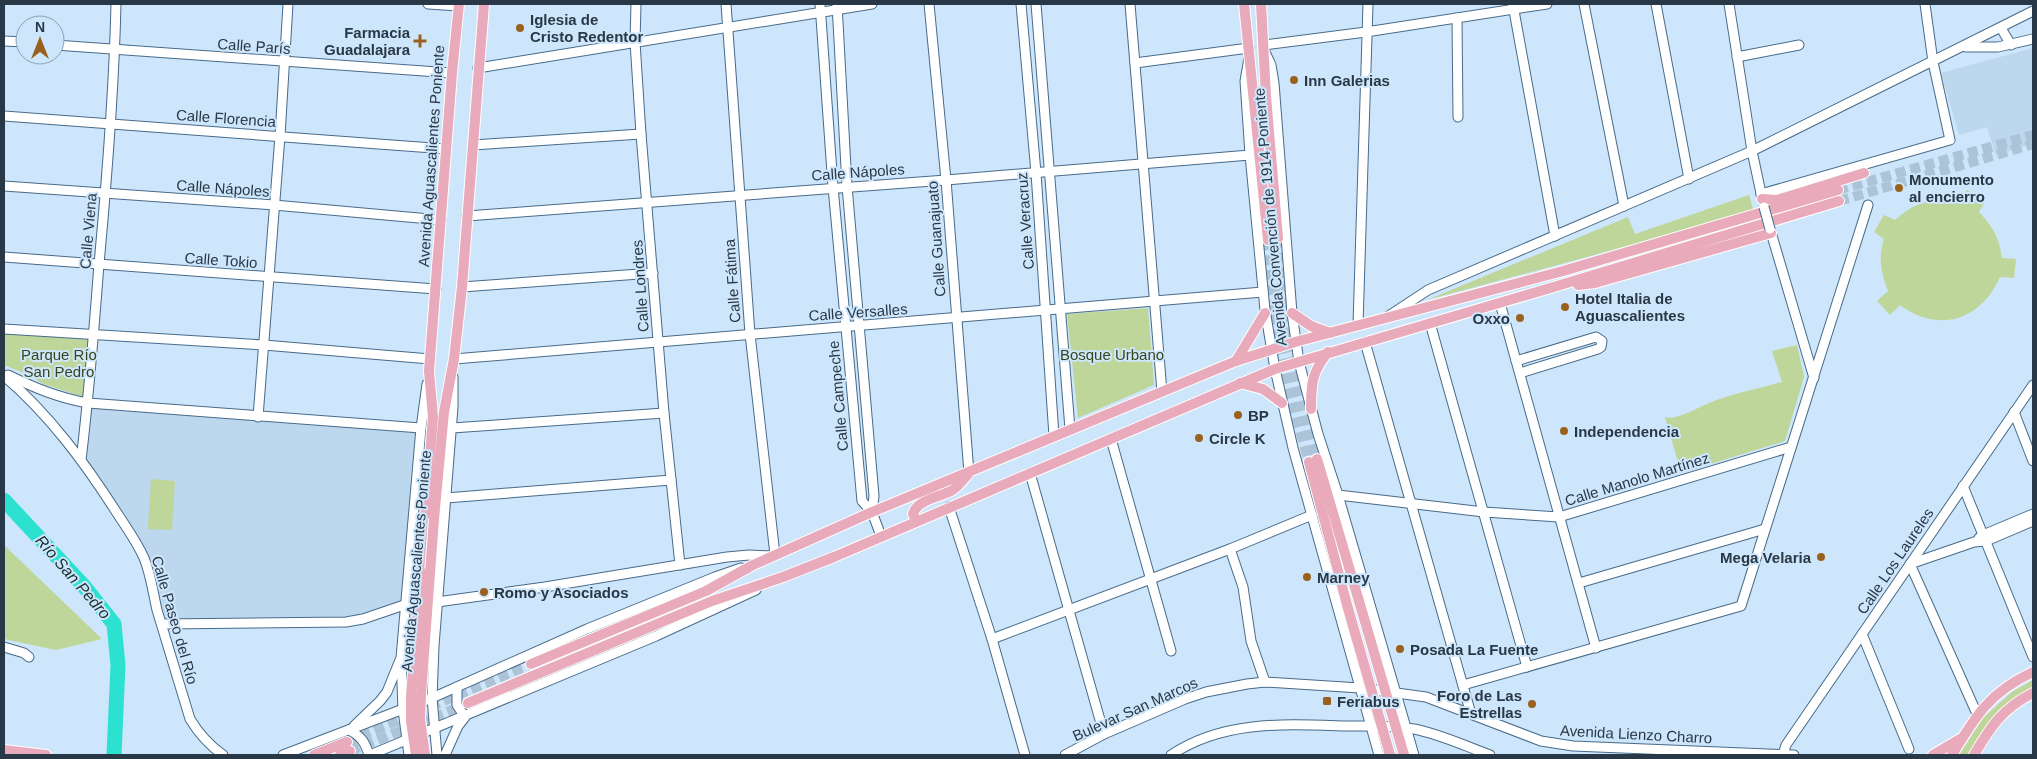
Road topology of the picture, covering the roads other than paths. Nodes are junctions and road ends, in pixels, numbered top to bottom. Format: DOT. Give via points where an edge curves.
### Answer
graph roads {
  1 [pos="116,4"];
  2 [pos="288,4"];
  3 [pos="428,4"];
  4 [pos="484,4"];
  5 [pos="636,4"];
  6 [pos="726,4"];
  7 [pos="872,4"];
  8 [pos="929,4"];
  9 [pos="1021,4"];
  10 [pos="1036,4"];
  11 [pos="1130,4"];
  12 [pos="1244,4"];
  13 [pos="1261,4"];
  14 [pos="1368,4"];
  15 [pos="1547,4"];
  16 [pos="1584,4"];
  17 [pos="1656,4"];
  18 [pos="1729,4"];
  19 [pos="1925,4"];
  20 [pos="458,5"];
  21 [pos="837,6"];
  22 [pos="1514,6"];
  23 [pos="821,8"];
  24 [pos="2033,11"];
  25 [pos="1458,18"];
  26 [pos="727,27"];
  27 [pos="2001,28"];
  28 [pos="1366,32"];
  29 [pos="2033,39"];
  30 [pos="635,42"];
  31 [pos="1799,45"];
  32 [pos="2011,45"];
  33 [pos="65,46"];
  34 [pos="1963,47"];
  35 [pos="1264,48"];
  36 [pos="115,50"];
  37 [pos="1249,51"];
  38 [pos="1736,57"];
  39 [pos="284,61"];
  40 [pos="1933,62"];
  41 [pos="1135,63"];
  42 [pos="478,68"];
  43 [pos="452,73"];
  44 [pos="4,116"];
  45 [pos="1458,117"];
  46 [pos="110,124"];
  47 [pos="641,134"];
  48 [pos="280,136"];
  49 [pos="473,146"];
  50 [pos="446,148"];
  51 [pos="1752,151"];
  52 [pos="1250,155"];
  53 [pos="1144,163"];
  54 [pos="1049,172"];
  55 [pos="1036,173"];
  56 [pos="1864,173"];
  57 [pos="1688,179"];
  58 [pos="946,180"];
  59 [pos="4,186"];
  60 [pos="847,186"];
  61 [pos="833,187"];
  62 [pos="1838,190"];
  63 [pos="105,194"];
  64 [pos="740,195"];
  65 [pos="1762,200"];
  66 [pos="1839,201"];
  67 [pos="647,202"];
  68 [pos="274,205"];
  69 [pos="1868,205"];
  70 [pos="1624,206"];
  71 [pos="467,216"];
  72 [pos="441,220"];
  73 [pos="1771,231"];
  74 [pos="1555,236"];
  75 [pos="4,257"];
  76 [pos="99,265"];
  77 [pos="653,273"];
  78 [pos="268,277"];
  79 [pos="1557,286"];
  80 [pos="462,287"];
  81 [pos="436,289"];
  82 [pos="1263,292"];
  83 [pos="1154,302"];
  84 [pos="1500,303"];
  85 [pos="1060,310"];
  86 [pos="1045,311"];
  87 [pos="1266,313"];
  88 [pos="1292,313"];
  89 [pos="1387,317"];
  90 [pos="956,318"];
  91 [pos="1430,323"];
  92 [pos="859,325"];
  93 [pos="1358,325"];
  94 [pos="845,326"];
  95 [pos="4,329"];
  96 [pos="1330,333"];
  97 [pos="94,334"];
  98 [pos="750,334"];
  99 [pos="658,341"];
  100 [pos="1295,342"];
  101 [pos="1365,342"];
  102 [pos="264,345"];
  103 [pos="1271,348"];
  104 [pos="1328,352"];
  105 [pos="454,358"];
  106 [pos="430,359"];
  107 [pos="1236,361"];
  108 [pos="1516,361"];
  109 [pos="1299,362"];
  110 [pos="1275,369"];
  111 [pos="452,370"];
  112 [pos="430,371"];
  113 [pos="1520,373"];
  114 [pos="4,374"];
  115 [pos="1814,378"];
  116 [pos="1239,383"];
  117 [pos="2033,385"];
  118 [pos="1162,392"];
  119 [pos="88,403"];
  120 [pos="1282,403"];
  121 [pos="1311,409"];
  122 [pos="2014,412"];
  123 [pos="664,413"];
  124 [pos="258,417"];
  125 [pos="421,428"];
  126 [pos="452,428"];
  127 [pos="1070,429"];
  128 [pos="1054,436"];
  129 [pos="1111,439"];
  130 [pos="1792,447"];
  131 [pos="81,460"];
  132 [pos="2033,461"];
  133 [pos="969,473"];
  134 [pos="1030,473"];
  135 [pos="671,480"];
  136 [pos="1963,486"];
  137 [pos="1338,495"];
  138 [pos="446,498"];
  139 [pos="1411,503"];
  140 [pos="949,508"];
  141 [pos="872,512"];
  142 [pos="1484,512"];
  143 [pos="2033,514"];
  144 [pos="1312,515"];
  145 [pos="1560,517"];
  146 [pos="917,521"];
  147 [pos="2033,521"];
  148 [pos="1765,529"];
  149 [pos="881,536"];
  150 [pos="1984,538"];
  151 [pos="1230,549"];
  152 [pos="773,555"];
  153 [pos="1910,564"];
  154 [pos="680,565"];
  155 [pos="753,565"];
  156 [pos="783,578"];
  157 [pos="1151,579"];
  158 [pos="1579,583"];
  159 [pos="437,602"];
  160 [pos="407,604"];
  161 [pos="1070,610"];
  162 [pos="162,624"];
  163 [pos="404,630"];
  164 [pos="434,633"];
  165 [pos="1862,634"];
  166 [pos="992,639"];
  167 [pos="4,647"];
  168 [pos="1596,648"];
  169 [pos="1170,651"];
  170 [pos="29,657"];
  171 [pos="2033,657"];
  172 [pos="402,658"];
  173 [pos="1387,660"];
  174 [pos="531,664"];
  175 [pos="1527,667"];
  176 [pos="1354,668"];
  177 [pos="2033,672"];
  178 [pos="1265,682"];
  179 [pos="1463,685"];
  180 [pos="457,687"];
  181 [pos="1360,688"];
  182 [pos="1396,692"];
  183 [pos="2033,693"];
  184 [pos="432,698"];
  185 [pos="2022,699"];
  186 [pos="2033,702"];
  187 [pos="468,703"];
  188 [pos="403,710"];
  189 [pos="1471,714"];
  190 [pos="1977,714"];
  191 [pos="466,717"];
  192 [pos="1371,726"];
  193 [pos="434,728"];
  194 [pos="1406,728"];
  195 [pos="349,730"];
  196 [pos="1104,734"];
  197 [pos="1962,737"];
  198 [pos="407,739"];
  199 [pos="4,750"];
  200 [pos="1909,750"];
  201 [pos="46,755"];
  202 [pos="223,755"];
  203 [pos="283,755"];
  204 [pos="314,755"];
  205 [pos="340,755"];
  206 [pos="370,755"];
  207 [pos="410,755"];
  208 [pos="416,755"];
  209 [pos="425,755"];
  210 [pos="437,755"];
  211 [pos="446,755"];
  212 [pos="1025,755"];
  213 [pos="1065,755"];
  214 [pos="1171,755"];
  215 [pos="1379,755"];
  216 [pos="1390,755"];
  217 [pos="1404,755"];
  218 [pos="1414,755"];
  219 [pos="1490,755"];
  220 [pos="1783,755"];
  221 [pos="1794,755"];
  222 [pos="1933,755"];
  223 [pos="1952,755"];
  224 [pos="1974,755"];
  1 -- 36 [label="street, Calle Viena"];
  2 -- 39 [label="street"];
  3 -- 20 [label="street"];
  4 -- 42 [label="main road, Avenida Aguascalientes Poniente"];
  5 -- 30 [label="street, Calle Londres"];
  6 -- 26 [label="street, Calle Fátima"];
  7 -- 21 [label="street"];
  8 -- 58 [label="street, Calle Guanajuato"];
  9 -- 55 [label="street, Calle Veracruz"];
  10 -- 54 [label="street, Calle Veracruz"];
  11 -- 41 [label="street"];
  12 -- 37 [label="main road, Avenida Convención de 1914 Poniente"];
  13 -- 35 [label="main road, Avenida Convención de 1914 Poniente"];
  14 -- 28 [label="street"];
  15 -- 22 [label="street"];
  16 -- 70 [label="street"];
  17 -- 57 [label="street"];
  18 -- 38 [label="street"];
  19 -- 40 [label="street"];
  20 -- 43 [label="main road, Avenida Aguascalientes Poniente"];
  21 -- 23 [label="street"];
  21 -- 60 [label="street, Calle Campeche"];
  22 -- 25 [label="street"];
  22 -- 74 [label="street"];
  23 -- 26 [label="street"];
  23 -- 61 [label="street, Calle Campeche"];
  24 -- 27 [label="street"];
  25 -- 28 [label="street"];
  25 -- 45 [label="street"];
  26 -- 30 [label="street"];
  26 -- 64 [label="street, Calle Fátima"];
  27 -- 32 [label="street"];
  27 -- 34 [label="street"];
  28 -- 35 [label="street"];
  28 -- 93 [label="street"];
  29 -- 32 [label="street"];
  30 -- 42 [label="street"];
  30 -- 47 [label="street, Calle Londres"];
  31 -- 38 [label="street"];
  32 -- 34 [label="street"];
  33 -- 36 [label="street, Calle París"];
  34 -- 40 [label="street"];
  35 -- 37 [label="main road, Avenida Convención de 1914 Poniente" via="1273,239"];
  35 -- 88 [label="street, Avenida Convención de 1914 Poniente" via="1274,83"];
  36 -- 39 [label="street, Calle París"];
  36 -- 46 [label="street, Calle Viena"];
  37 -- 41 [label="street"];
  37 -- 52 [label="street, Avenida Convención de 1914 Poniente" via="1245,81"];
  38 -- 51 [label="street"];
  39 -- 43 [label="street, Calle París"];
  39 -- 48 [label="street"];
  40 -- 51 [label="street"];
  40 -- 65 [label="street" via="1950,140"];
  41 -- 53 [label="street"];
  42 -- 49 [label="main road, Avenida Aguascalientes Poniente"];
  43 -- 50 [label="main road, Avenida Aguascalientes Poniente"];
  44 -- 46 [label="street, Calle Florencia"];
  46 -- 48 [label="street, Calle Florencia"];
  46 -- 63 [label="street, Calle Viena"];
  47 -- 49 [label="street"];
  47 -- 67 [label="street, Calle Londres"];
  48 -- 50 [label="street, Calle Florencia"];
  48 -- 68 [label="street"];
  49 -- 71 [label="main road, Avenida Aguascalientes Poniente"];
  50 -- 72 [label="main road, Avenida Aguascalientes Poniente"];
  51 -- 57 [label="street"];
  51 -- 65 [label="street"];
  52 -- 53 [label="street, Calle Nápoles"];
  52 -- 82 [label="street, Avenida Convención de 1914 Poniente"];
  53 -- 54 [label="street, Calle Nápoles"];
  53 -- 83 [label="street"];
  54 -- 55 [label="street, Calle Nápoles"];
  54 -- 85 [label="street, Calle Veracruz"];
  55 -- 58 [label="street, Calle Nápoles"];
  55 -- 86 [label="street, Calle Veracruz"];
  56 -- 65 [label="main road" via="1777,200"];
  57 -- 70 [label="street"];
  58 -- 60 [label="street, Calle Nápoles"];
  58 -- 90 [label="street, Calle Guanajuato"];
  59 -- 63 [label="street, Calle Nápoles"];
  60 -- 61 [label="street, Calle Nápoles"];
  60 -- 92 [label="street, Calle Campeche"];
  61 -- 64 [label="street, Calle Nápoles"];
  61 -- 94 [label="street, Calle Campeche"];
  62 -- 89 [label="main road" via="1563,271"];
  63 -- 68 [label="street, Calle Nápoles"];
  63 -- 76 [label="street, Calle Viena"];
  64 -- 67 [label="street, Calle Nápoles"];
  64 -- 98 [label="street, Calle Fátima"];
  65 -- 73 [label="street, bridge"];
  66 -- 79 [label="main road"];
  67 -- 71 [label="street, Calle Nápoles"];
  67 -- 77 [label="street, Calle Londres"];
  68 -- 72 [label="street, Calle Nápoles"];
  68 -- 78 [label="street"];
  69 -- 115 [label="street"];
  70 -- 74 [label="street"];
  71 -- 80 [label="main road, Avenida Aguascalientes Poniente"];
  72 -- 81 [label="main road, Avenida Aguascalientes Poniente"];
  73 -- 79 [label="main road" via="1596,283"];
  73 -- 115 [label="street"];
  74 -- 89 [label="street" via="1428,290"];
  75 -- 76 [label="street, Calle Tokio"];
  76 -- 78 [label="street, Calle Tokio"];
  76 -- 97 [label="street, Calle Viena"];
  77 -- 80 [label="street"];
  77 -- 99 [label="street, Calle Londres"];
  78 -- 81 [label="street, Calle Tokio"];
  78 -- 102 [label="street"];
  79 -- 84 [label="main road"];
  80 -- 105 [label="main road, Avenida Aguascalientes Poniente"];
  81 -- 106 [label="main road, Avenida Aguascalientes Poniente"];
  82 -- 83 [label="street, Calle Versalles"];
  82 -- 87 [label="street, Avenida Convención de 1914 Poniente"];
  83 -- 85 [label="street, Calle Versalles"];
  83 -- 118 [label="street"];
  84 -- 91 [label="main road"];
  84 -- 108 [label="street"];
  85 -- 86 [label="street, Calle Versalles"];
  85 -- 127 [label="street, Calle Veracruz"];
  86 -- 90 [label="street, Calle Versalles"];
  86 -- 128 [label="street, Calle Veracruz"];
  87 -- 103 [label="street, Avenida Convención de 1914 Poniente"];
  87 -- 107 [label="main road"];
  88 -- 96 [label="main road" via="1311,326"];
  88 -- 100 [label="street, Avenida Convención de 1914 Poniente"];
  89 -- 93 [label="main road"];
  90 -- 92 [label="street, Calle Versalles"];
  90 -- 133 [label="street, Calle Guanajuato"];
  91 -- 101 [label="main road"];
  91 -- 142 [label="street"];
  92 -- 94 [label="street, Calle Versalles"];
  92 -- 141 [label="street, Calle Campeche" via="874,496"];
  93 -- 96 [label="main road"];
  94 -- 98 [label="street, Calle Versalles"];
  94 -- 141 [label="street, Calle Campeche" via="862,501"];
  95 -- 97 [label="street"];
  96 -- 100 [label="main road"];
  97 -- 102 [label="street"];
  97 -- 119 [label="street, Calle Viena"];
  98 -- 99 [label="street, Calle Versalles"];
  98 -- 152 [label="street, Calle Fátima"];
  99 -- 105 [label="street, Calle Versalles"];
  99 -- 123 [label="street, Calle Londres"];
  100 -- 103 [label="main road"];
  100 -- 109 [label="street, Avenida Convención de 1914 Poniente"];
  101 -- 104 [label="main road"];
  101 -- 139 [label="street"];
  102 -- 106 [label="street"];
  102 -- 124 [label="street"];
  103 -- 107 [label="main road"];
  103 -- 110 [label="street, Avenida Convención de 1914 Poniente"];
  104 -- 109 [label="main road"];
  104 -- 121 [label="main road" via="1312,381"];
  105 -- 111 [label="main road, Avenida Aguascalientes Poniente"];
  106 -- 112 [label="main road, Avenida Aguascalientes Poniente"];
  107 -- 118 [label="main road"];
  108 -- 113 [label="street"];
  108 -- 113 [label="street" via="1596,337 1602,341 1598,349"];
  109 -- 110 [label="main road"];
  109 -- 121 [label="street, Avenida Convención de 1914 Poniente"];
  110 -- 116 [label="main road"];
  110 -- 120 [label="street, Avenida Convención de 1914 Poniente"];
  111 -- 126 [label="street, Avenida Aguascalientes Poniente"];
  111 -- 209 [label="main road, Avenida Aguascalientes Poniente, bridge" via="444,412 421,694 420,719"];
  112 -- 125 [label="street, Avenida Aguascalientes Poniente"];
  112 -- 208 [label="main road, Avenida Aguascalientes Poniente, bridge" via="433,417 411,696"];
  113 -- 145 [label="street"];
  114 -- 119 [label="street" via="65,399"];
  114 -- 131 [label="street, Calle Paseo del Río"];
  115 -- 130 [label="street"];
  116 -- 120 [label="main road" via="1263,389"];
  116 -- 129 [label="main road"];
  117 -- 122 [label="street, Calle Los Laureles"];
  118 -- 127 [label="main road"];
  119 -- 124 [label="street"];
  119 -- 131 [label="street, Calle Viena"];
  120 -- 144 [label="street, Avenida Convención de 1914 Poniente"];
  121 -- 137 [label="street, Avenida Convención de 1914 Poniente"];
  122 -- 132 [label="street"];
  122 -- 136 [label="street, Calle Los Laureles"];
  123 -- 126 [label="street"];
  123 -- 135 [label="street, Calle Londres"];
  124 -- 125 [label="street"];
  125 -- 160 [label="street, Avenida Aguascalientes Poniente"];
  126 -- 138 [label="street, Avenida Aguascalientes Poniente"];
  127 -- 128 [label="main road"];
  128 -- 133 [label="main road"];
  129 -- 134 [label="main road"];
  129 -- 157 [label="street"];
  130 -- 145 [label="street, Calle Manolo Martínez"];
  130 -- 148 [label="street"];
  131 -- 162 [label="street, Calle Paseo del Río" via="144,558"];
  133 -- 141 [label="main road"];
  133 -- 146 [label="main road" via="956,488 918,505 913,514"];
  134 -- 140 [label="main road"];
  134 -- 161 [label="street"];
  135 -- 138 [label="street"];
  135 -- 154 [label="street, Calle Londres"];
  136 -- 150 [label="street"];
  136 -- 153 [label="street, Calle Los Laureles"];
  137 -- 139 [label="street, Calle Manolo Martínez"];
  137 -- 173 [label="street, Avenida Convención de 1914 Poniente"];
  138 -- 159 [label="street, Avenida Aguascalientes Poniente"];
  139 -- 142 [label="street, Calle Manolo Martínez"];
  139 -- 179 [label="street"];
  140 -- 146 [label="main road"];
  140 -- 166 [label="street"];
  141 -- 149 [label="street, Calle Campeche"];
  141 -- 152 [label="main road"];
  142 -- 145 [label="street, Calle Manolo Martínez"];
  142 -- 175 [label="street"];
  143 -- 150 [label="street"];
  144 -- 151 [label="street"];
  144 -- 176 [label="street, Avenida Convención de 1914 Poniente"];
  145 -- 158 [label="street"];
  146 -- 149 [label="main road"];
  147 -- 150 [label="street"];
  148 -- 158 [label="street"];
  148 -- 168 [label="street" via="1741,606"];
  149 -- 156 [label="main road"];
  150 -- 153 [label="street"];
  150 -- 171 [label="street"];
  151 -- 157 [label="street"];
  151 -- 178 [label="street" via="1243,587 1251,641"];
  152 -- 154 [label="street" via="727,557"];
  152 -- 155 [label="main road"];
  153 -- 165 [label="street, Calle Los Laureles"];
  153 -- 190 [label="street"];
  154 -- 159 [label="street"];
  155 -- 174 [label="main road" via="706,591"];
  155 -- 180 [label="street" via="587,629"];
  156 -- 187 [label="main road" via="712,601"];
  156 -- 191 [label="street"];
  157 -- 161 [label="street"];
  157 -- 169 [label="street"];
  158 -- 168 [label="street"];
  159 -- 164 [label="street, Avenida Aguascalientes Poniente"];
  160 -- 162 [label="street" via="346,622"];
  160 -- 163 [label="street, Avenida Aguascalientes Poniente"];
  161 -- 166 [label="street"];
  161 -- 196 [label="street"];
  162 -- 202 [label="street, Calle Paseo del Río" via="190,718 211,747"];
  163 -- 164 [label="street" via="421,637"];
  163 -- 172 [label="street, Avenida Aguascalientes Poniente"];
  164 -- 184 [label="street, Avenida Aguascalientes Poniente"];
  165 -- 200 [label="street"];
  165 -- 220 [label="street, Calle Los Laureles" via="1786,745"];
  166 -- 212 [label="street"];
  167 -- 170 [label="street"];
  168 -- 175 [label="street"];
  172 -- 188 [label="street, Avenida Aguascalientes Poniente"];
  172 -- 195 [label="street" via="387,692"];
  173 -- 176 [label="street" via="1374,673"];
  173 -- 182 [label="street, Avenida Convención de 1914 Poniente"];
  175 -- 179 [label="street"];
  176 -- 181 [label="street, Avenida Convención de 1914 Poniente"];
  177 -- 190 [label="main road" via="1993,696"];
  178 -- 181 [label="street, Bulevar San Marcos"];
  178 -- 196 [label="street, Bulevar San Marcos" via="1206,692"];
  179 -- 189 [label="street"];
  180 -- 184 [label="street"];
  180 -- 191 [label="street" via="457,705"];
  181 -- 182 [label="street, Bulevar San Marcos"];
  181 -- 192 [label="street, Avenida Convención de 1914 Poniente"];
  182 -- 189 [label="street, Avenida Lienzo Charro" via="1426,697"];
  182 -- 194 [label="street, Avenida Convención de 1914 Poniente"];
  183 -- 185 [label="main road"];
  184 -- 188 [label="street"];
  184 -- 193 [label="street, Avenida Aguascalientes Poniente"];
  185 -- 186 [label="street"];
  185 -- 224 [label="main road" via="1992,725"];
  188 -- 195 [label="street"];
  188 -- 198 [label="street, Avenida Aguascalientes Poniente"];
  189 -- 220 [label="street, Avenida Lienzo Charro" via="1541,742"];
  190 -- 197 [label="main road"];
  191 -- 193 [label="street"];
  191 -- 211 [label="street" via="453,736"];
  192 -- 194 [label="street"];
  192 -- 214 [label="street" via="1250,726 1206,737"];
  192 -- 215 [label="street, Avenida Convención de 1914 Poniente"];
  193 -- 198 [label="street"];
  193 -- 210 [label="street, Avenida Aguascalientes Poniente"];
  194 -- 218 [label="street, Avenida Convención de 1914 Poniente"];
  194 -- 219 [label="street"];
  195 -- 203 [label="street"];
  195 -- 206 [label="street" via="364,740"];
  196 -- 213 [label="street, Bulevar San Marcos"];
  197 -- 222 [label="main road"];
  197 -- 223 [label="main road"];
  198 -- 206 [label="street"];
  198 -- 207 [label="street, Avenida Aguascalientes Poniente"];
  199 -- 201 [label="main road"];
  204 -- 205 [label="main road" via="349,747"];
  216 -- 217 [label="main road, bridge" via="1347,605 1313,460"];
  220 -- 221 [label="street, Avenida Lienzo Charro"];
}
